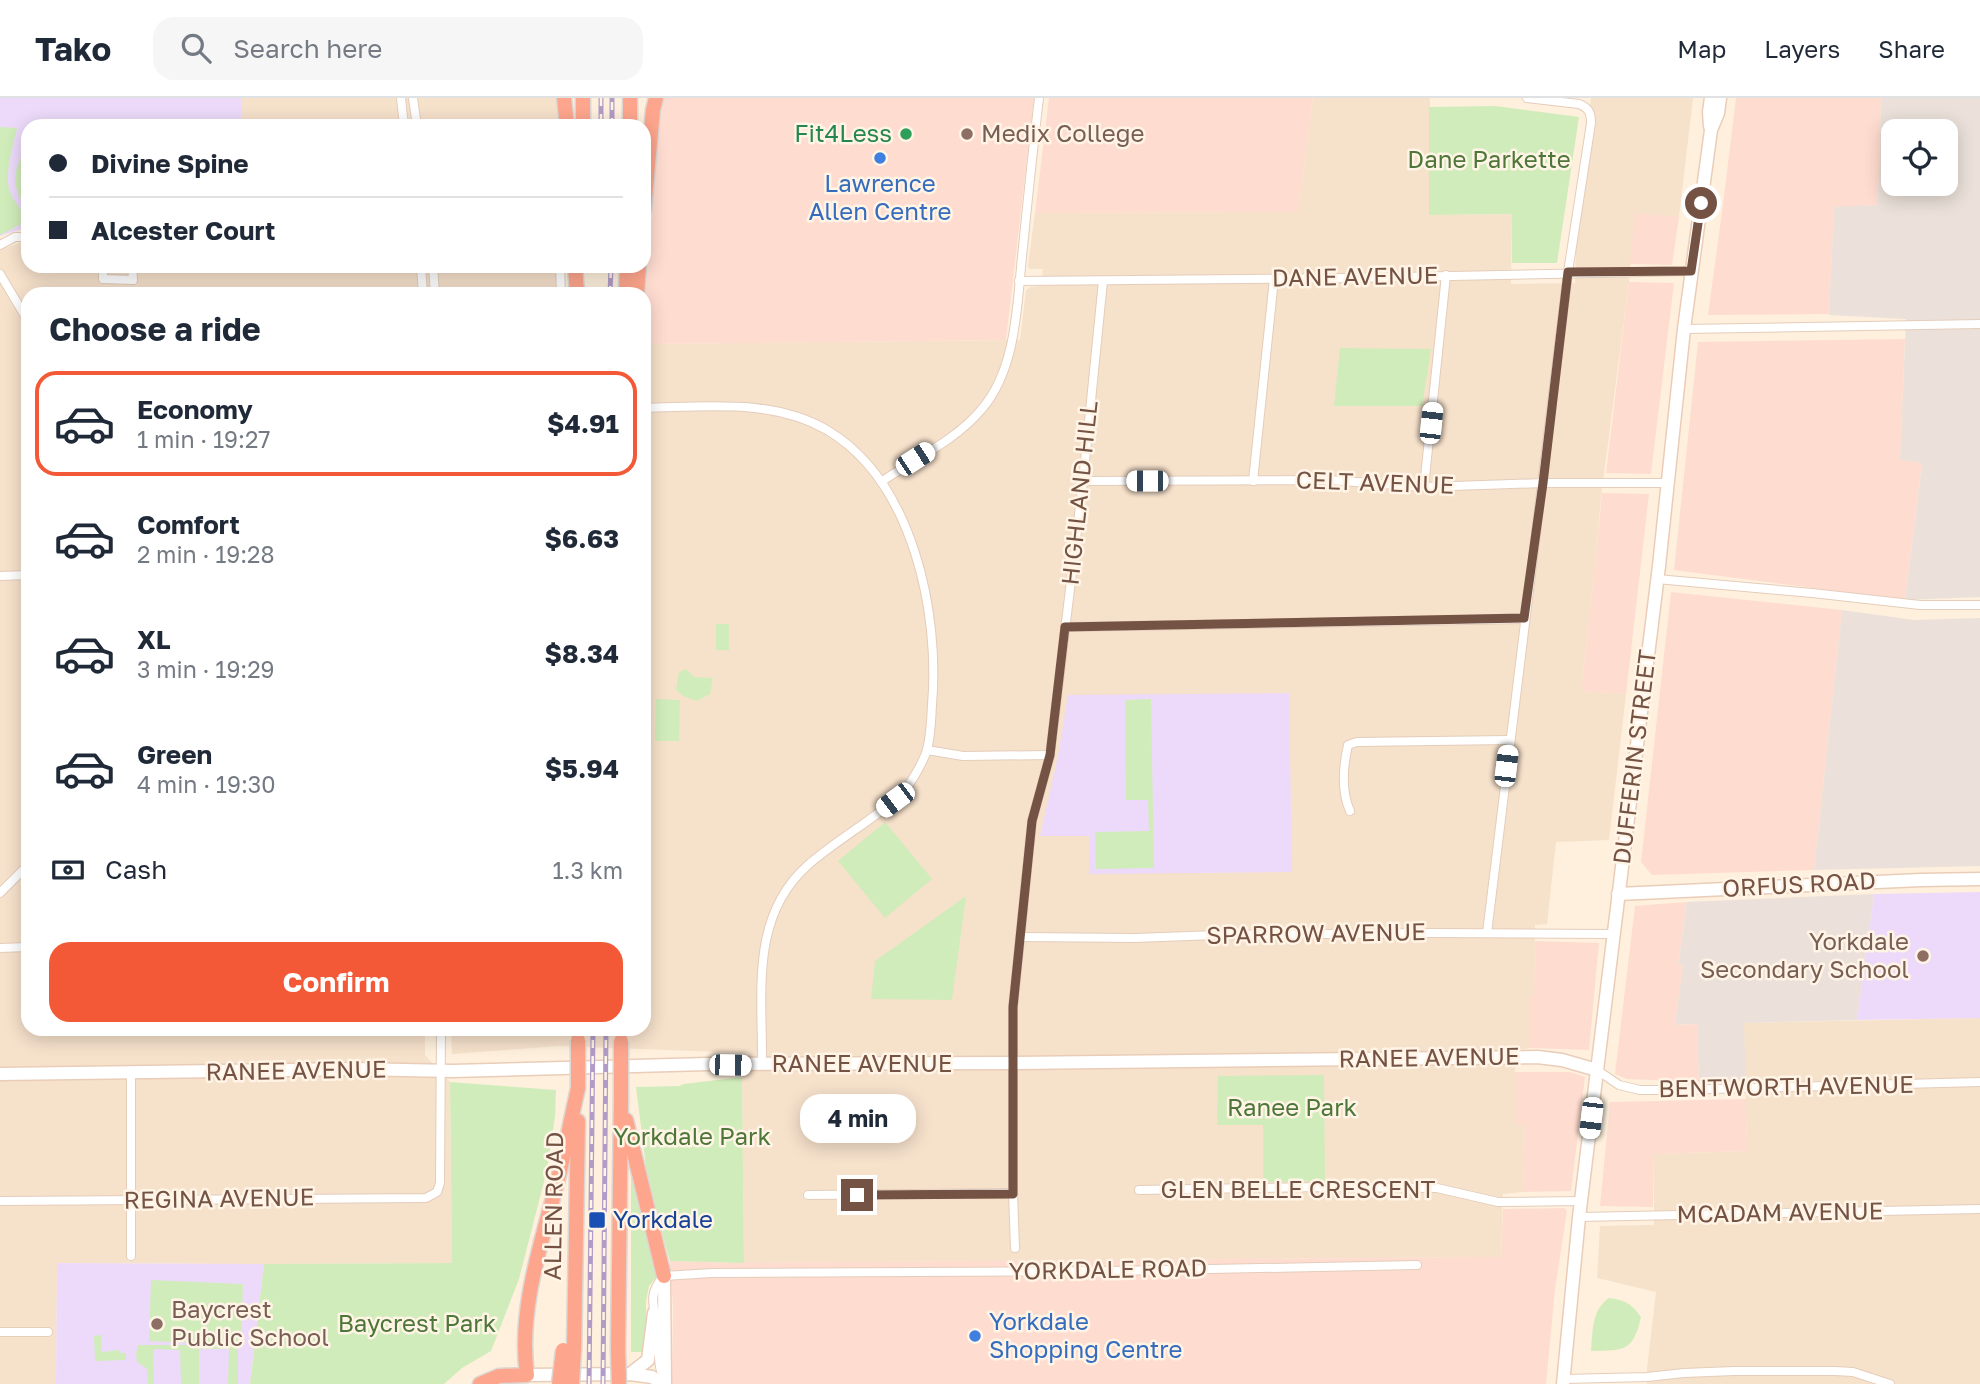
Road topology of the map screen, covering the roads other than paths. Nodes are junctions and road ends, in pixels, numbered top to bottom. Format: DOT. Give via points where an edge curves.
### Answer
graph roads {
  1 [pos="401,98"];
  2 [pos="413,98"];
  3 [pos="564,98"];
  4 [pos="583,98"];
  5 [pos="630,98"];
  6 [pos="656,98"];
  7 [pos="1039,98"];
  8 [pos="1527,98"];
  9 [pos="1711,98"];
  10 [pos="1720,98"];
  11 [pos="403,119"];
  12 [pos="416,119"];
  13 [pos="566,119"];
  14 [pos="583,119"];
  15 [pos="630,119"];
  16 [pos="1711,130"];
  17 [pos="651,132"];
  18 [pos="21,237"];
  19 [pos="0,245"];
  20 [pos="1691,271"];
  21 [pos="1568,272"];
  22 [pos="103,273"];
  23 [pos="132,273"];
  24 [pos="0,274"];
  25 [pos="1446,275"];
  26 [pos="1274,279"];
  27 [pos="1019,281"];
  28 [pos="1103,281"];
  29 [pos="21,309"];
  30 [pos="1980,324"];
  31 [pos="1684,329"];
  32 [pos="651,408"];
  33 [pos="1083,481"];
  34 [pos="1253,481"];
  35 [pos="881,482"];
  36 [pos="1543,483"];
  37 [pos="1667,483"];
  38 [pos="1424,487"];
  39 [pos="21,575"];
  40 [pos="0,576"];
  41 [pos="1657,579"];
  42 [pos="1980,605"];
  43 [pos="1524,618"];
  44 [pos="1065,627"];
  45 [pos="1509,740"];
  46 [pos="927,750"];
  47 [pos="1050,755"];
  48 [pos="1350,811"];
  49 [pos="21,872"];
  50 [pos="1980,879"];
  51 [pos="0,893"];
  52 [pos="1618,894"];
  53 [pos="1487,933"];
  54 [pos="1613,934"];
  55 [pos="1020,937"];
  56 [pos="21,947"];
  57 [pos="0,948"];
  58 [pos="441,1036"];
  59 [pos="578,1036"];
  60 [pos="621,1036"];
  61 [pos="1014,1063"];
  62 [pos="762,1065"];
  63 [pos="1597,1070"];
  64 [pos="441,1071"];
  65 [pos="131,1073"];
  66 [pos="0,1074"];
  67 [pos="1980,1082"];
  68 [pos="578,1088"];
  69 [pos="621,1101"];
  70 [pos="1139,1190"];
  71 [pos="1013,1194"];
  72 [pos="808,1195"];
  73 [pos="131,1200"];
  74 [pos="0,1201"];
  75 [pos="1581,1201"];
  76 [pos="1980,1209"];
  77 [pos="1579,1217"];
  78 [pos="1015,1248"];
  79 [pos="131,1256"];
  80 [pos="1416,1265"];
  81 [pos="664,1276"];
  82 [pos="654,1312"];
  83 [pos="0,1332"];
  84 [pos="48,1332"];
  85 [pos="568,1350"];
  86 [pos="1564,1377"];
  87 [pos="530,1379"];
  88 [pos="625,1379"];
  89 [pos="1870,1381"];
  90 [pos="480,1384"];
  91 [pos="559,1384"];
  92 [pos="572,1384"];
  93 [pos="665,1384"];
  94 [pos="1890,1384"];
  1 -- 11 [label="street"];
  2 -- 12 [label="street"];
  3 -- 13 [label="highway"];
  4 -- 14 [label="highway"];
  5 -- 15 [label="highway"];
  6 -- 17 [label="highway"];
  7 -- 27 [label="street"];
  8 -- 21 [label="street" via="1579,104 1590,113"];
  9 -- 16 [label="street, DUFFERIN STREET"];
  10 -- 16 [label="street, DUFFERIN STREET"];
  16 -- 20 [label="street, DUFFERIN STREET"];
  18 -- 19 [label="street"];
  20 -- 21 [label="street, DANE AVENUE"];
  20 -- 31 [label="street, DUFFERIN STREET"];
  21 -- 25 [label="street, DANE AVENUE"];
  21 -- 36 [label="street"];
  22 -- 23 [label="street" via="103,279 133,280"];
  24 -- 29 [label="street"];
  25 -- 26 [label="street, DANE AVENUE"];
  25 -- 38 [label="street"];
  26 -- 28 [label="street, DANE AVENUE"];
  26 -- 34 [label="street"];
  27 -- 28 [label="street, DANE AVENUE"];
  27 -- 35 [label="street" via="1007,360 988,401 959,431"];
  28 -- 33 [label="street, HIGHLAND HILL"];
  30 -- 31 [label="street"];
  31 -- 37 [label="street, DUFFERIN STREET"];
  32 -- 35 [label="street" via="749,408 791,414 841,439"];
  33 -- 34 [label="street, CELT AVENUE"];
  33 -- 44 [label="street, HIGHLAND HILL"];
  34 -- 38 [label="street, CELT AVENUE"];
  35 -- 46 [label="street" via="912,543 929,606 934,670"];
  36 -- 37 [label="street, CELT AVENUE"];
  36 -- 38 [label="street, CELT AVENUE"];
  36 -- 43 [label="street"];
  37 -- 41 [label="street, DUFFERIN STREET"];
  39 -- 40 [label="street"];
  41 -- 42 [label="street" via="1920,605"];
  41 -- 52 [label="street, DUFFERIN STREET"];
  43 -- 44 [label="street"];
  43 -- 45 [label="street"];
  44 -- 47 [label="street, HIGHLAND HILL"];
  45 -- 48 [label="street" via="1357,741 1348,745 1345,798"];
  45 -- 53 [label="street"];
  46 -- 47 [label="street" via="963,756"];
  46 -- 62 [label="street" via="902,794 808,865 782,896 765,935 762,957"];
  47 -- 55 [label="street, HIGHLAND HILL" via="1032,821"];
  49 -- 51 [label="street"];
  50 -- 52 [label="street, ORFUS ROAD"];
  52 -- 54 [label="street, DUFFERIN STREET"];
  53 -- 54 [label="street, SPARROW AVENUE"];
  53 -- 55 [label="street, SPARROW AVENUE"];
  54 -- 63 [label="street, DUFFERIN STREET"];
  55 -- 61 [label="street, HIGHLAND HILL" via="1013,1007"];
  56 -- 57 [label="street"];
  58 -- 64 [label="street"];
  59 -- 68 [label="highway, ALLEN ROAD, bridge"];
  60 -- 69 [label="highway, bridge"];
  61 -- 62 [label="street, RANEE AVENUE"];
  61 -- 63 [label="street, RANEE AVENUE" via="1537,1057"];
  61 -- 71 [label="street, HIGHLAND HILL"];
  62 -- 64 [label="street, RANEE AVENUE"];
  63 -- 67 [label="street, BENTWORTH AVENUE" via="1619,1085 1640,1090"];
  63 -- 75 [label="street, DUFFERIN STREET"];
  64 -- 65 [label="street, RANEE AVENUE"];
  64 -- 73 [label="street, REGINA AVENUE" via="440,1183 437,1192 426,1198"];
  65 -- 66 [label="street, RANEE AVENUE"];
  65 -- 73 [label="street"];
  68 -- 85 [label="highway, ALLEN ROAD" via="576,1247"];
  68 -- 87 [label="highway" via="533,1283 525,1361"];
  69 -- 81 [label="highway"];
  69 -- 88 [label="highway, bridge" via="618,1349"];
  70 -- 75 [label="street, GLEN BELLE CRESCENT" via="1437,1188 1499,1202"];
  71 -- 72 [label="street"];
  71 -- 78 [label="street, HIGHLAND HILL"];
  73 -- 74 [label="street, REGINA AVENUE"];
  73 -- 79 [label="street"];
  75 -- 77 [label="street, DUFFERIN STREET"];
  76 -- 77 [label="street, MCADAM AVENUE"];
  77 -- 86 [label="street, DUFFERIN STREET"];
  80 -- 81 [label="street, YORKDALE ROAD"];
  81 -- 82 [label="street" via="654,1291"];
  81 -- 93 [label="street"];
  82 -- 88 [label="street" via="648,1360"];
  82 -- 93 [label="street"];
  83 -- 84 [label="street"];
  85 -- 91 [label="highway, bridge"];
  85 -- 92 [label="highway, ALLEN ROAD, bridge"];
  86 -- 89 [label="street" via="1835,1371 1853,1372"];
  87 -- 88 [label="street"];
  87 -- 90 [label="highway" via="499,1376"];
  88 -- 93 [label="street" via="652,1377"];
  89 -- 94 [label="street"];
}
